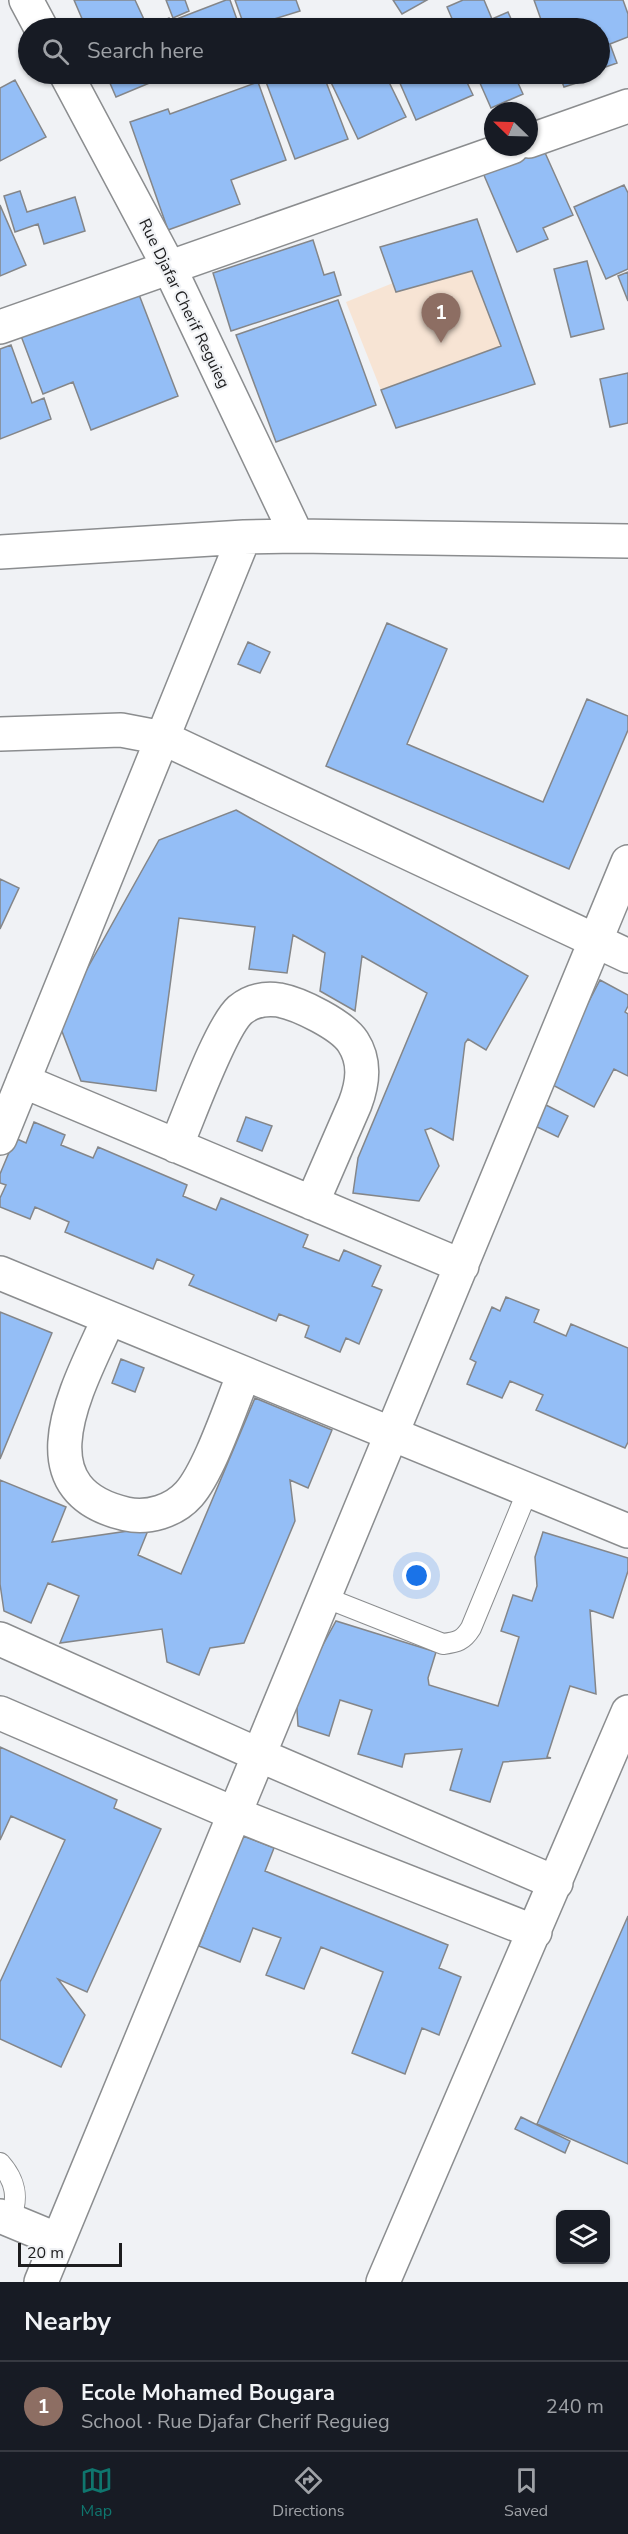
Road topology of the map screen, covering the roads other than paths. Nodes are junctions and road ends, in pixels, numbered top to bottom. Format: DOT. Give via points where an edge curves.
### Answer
graph roads {
  1 [pos="26,0"];
  2 [pos="36,18"];
  3 [pos="71,84"];
  4 [pos="628,106"];
  5 [pos="538,138"];
  6 [pos="487,156"];
  7 [pos="170,268"];
  8 [pos="0,327"];
  9 [pos="297,536"];
  10 [pos="244,537"];
  11 [pos="628,542"];
  12 [pos="0,552"];
  13 [pos="0,734"];
  14 [pos="163,738"];
  15 [pos="628,862"];
  16 [pos="597,942"];
  17 [pos="628,956"];
  18 [pos="23,1081"];
  19 [pos="0,1138"];
  20 [pos="176,1146"];
  21 [pos="312,1203"];
  22 [pos="462,1266"];
  23 [pos="0,1273"];
  24 [pos="109,1318"];
  25 [pos="244,1374"];
  26 [pos="392,1435"];
  27 [pos="528,1490"];
  28 [pos="628,1531"];
  29 [pos="324,1597"];
  30 [pos="0,1639"];
  31 [pos="628,1712"];
  32 [pos="0,1713"];
  33 [pos="259,1755"];
  34 [pos="235,1814"];
  35 [pos="556,1883"];
  36 [pos="535,1932"];
  37 [pos="0,2163"];
  38 [pos="5,2217"];
  39 [pos="58,2240"];
  40 [pos="41,2282"];
  41 [pos="383,2282"];
  1 -- 2 [label="street"];
  3 -- 7 [label="street, Rue Djafar Cherif Reguieg"];
  4 -- 5 [label="street"];
  6 -- 7 [label="street"];
  7 -- 8 [label="street"];
  7 -- 9 [label="street, Rue Djafar Cherif Reguieg"];
  9 -- 10 [label="street"];
  9 -- 11 [label="street"];
  10 -- 12 [label="street"];
  10 -- 14 [label="street"];
  13 -- 14 [label="street" via="121,730"];
  14 -- 16 [label="street"];
  14 -- 18 [label="street"];
  15 -- 16 [label="street"];
  16 -- 17 [label="street"];
  16 -- 22 [label="street"];
  18 -- 19 [label="street"];
  18 -- 20 [label="street"];
  20 -- 21 [label="street"];
  20 -- 21 [label="street" via="233,1018 254,1002 280,1000 292,1005 342,1030 353,1042 363,1072 358,1096"];
  21 -- 22 [label="street"];
  22 -- 26 [label="street"];
  23 -- 24 [label="street"];
  24 -- 25 [label="street"];
  24 -- 25 [label="street" via="71,1404 64,1455 71,1478 87,1497 110,1510 135,1516 161,1513 188,1496 205,1468"];
  25 -- 26 [label="street"];
  26 -- 27 [label="street"];
  26 -- 29 [label="street"];
  27 -- 28 [label="street"];
  27 -- 29 [label="lane" via="471,1628 458,1642 443,1644"];
  29 -- 33 [label="street"];
  30 -- 33 [label="street"];
  31 -- 35 [label="street"];
  32 -- 34 [label="street"];
  33 -- 34 [label="street"];
  33 -- 35 [label="street"];
  34 -- 36 [label="street"];
  34 -- 39 [label="street"];
  35 -- 36 [label="street"];
  36 -- 41 [label="street"];
  37 -- 38 [label="lane" via="15,2189 14,2208"];
  38 -- 39 [label="street"];
  39 -- 40 [label="street"];
}
